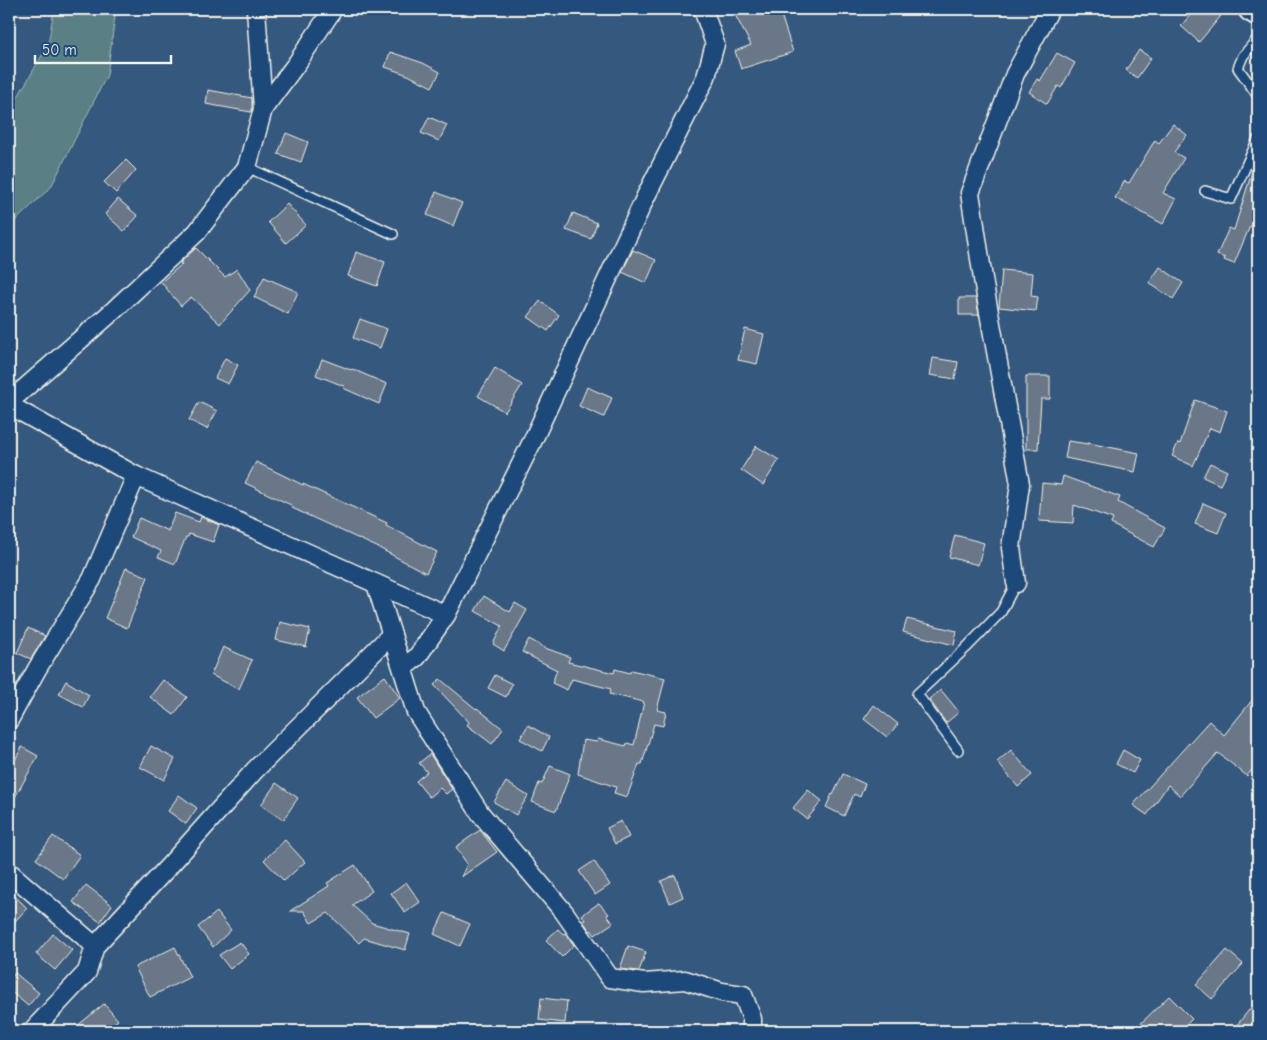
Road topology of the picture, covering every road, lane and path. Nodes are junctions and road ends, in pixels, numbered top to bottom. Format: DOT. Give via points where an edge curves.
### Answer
graph roads {
  1 [pos="256,9"];
  2 [pos="333,9"];
  3 [pos="703,9"];
  4 [pos="1050,9"];
  5 [pos="1251,9"];
  6 [pos="1258,13"];
  7 [pos="1258,38"];
  8 [pos="1258,96"];
  9 [pos="263,109"];
  10 [pos="1258,139"];
  11 [pos="247,167"];
  12 [pos="1205,191"];
  13 [pos="393,234"];
  14 [pos="9,404"];
  15 [pos="136,476"];
  16 [pos="1016,583"];
  17 [pos="376,584"];
  18 [pos="446,615"];
  19 [pos="392,634"];
  20 [pos="403,668"];
  21 [pos="9,720"];
  22 [pos="958,750"];
  23 [pos="9,872"];
  24 [pos="95,946"];
  25 [pos="32,1031"];
  26 [pos="752,1031"];
  1 -- 9 [label="street"];
  2 -- 9 [label="street"];
  3 -- 18 [label="street" via="715,44 706,77"];
  4 -- 16 [label="street" via="1016,74 970,193 1020,484 1011,548"];
  5 -- 6 [label="main road"];
  7 -- 8 [label="lane" via="1238,68"];
  9 -- 11 [label="street"];
  10 -- 12 [label="lane" via="1231,199"];
  11 -- 13 [label="lane"];
  11 -- 14 [label="street" via="197,232"];
  14 -- 15 [label="street"];
  15 -- 17 [label="street"];
  15 -- 21 [label="street" via="92,578"];
  16 -- 22 [label="lane" via="1001,612 917,694"];
  17 -- 18 [label="street"];
  17 -- 19 [label="street"];
  18 -- 20 [label="street" via="417,656"];
  19 -- 20 [label="street"];
  19 -- 24 [label="street" via="255,770"];
  20 -- 26 [label="street" via="416,712 480,813 564,912 610,978 644,983 685,980 743,995 752,1019"];
  23 -- 24 [label="street"];
  24 -- 25 [label="street" via="87,972"];
}
